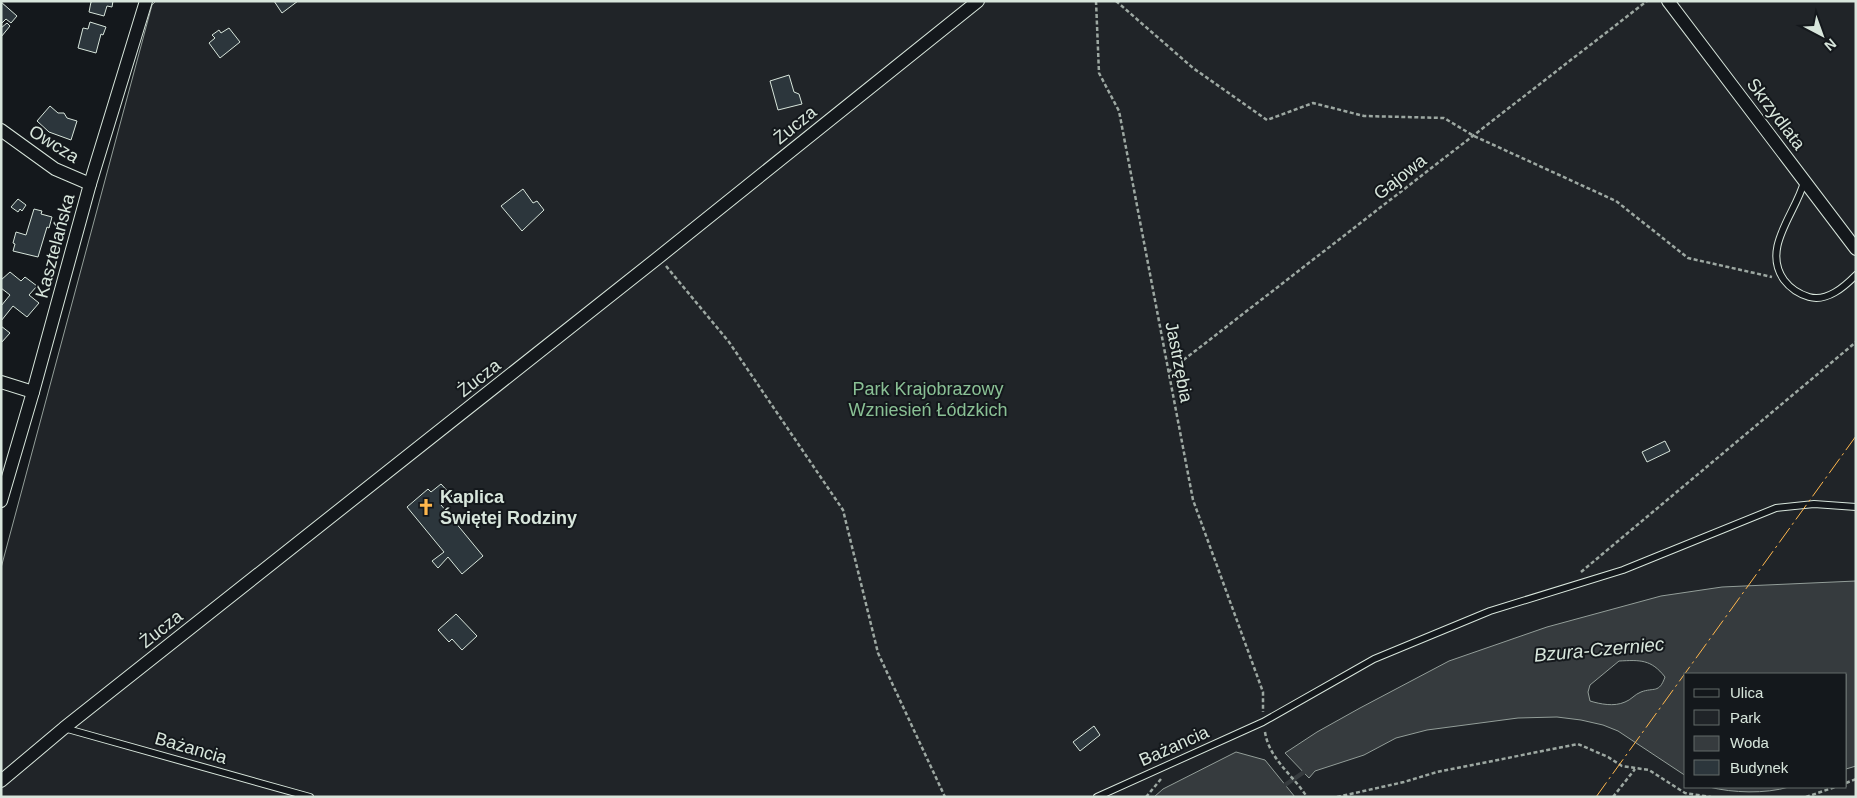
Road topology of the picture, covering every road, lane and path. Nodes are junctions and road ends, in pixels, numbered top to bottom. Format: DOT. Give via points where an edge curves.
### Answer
graph roads {
  1 [pos="146,1"];
  2 [pos="978,1"];
  3 [pos="1096,1"];
  4 [pos="1116,1"];
  5 [pos="1647,1"];
  6 [pos="1668,1"];
  7 [pos="1,130"];
  8 [pos="1474,136"];
  9 [pos="1804,181"];
  10 [pos="90,184"];
  11 [pos="1856,249"];
  12 [pos="659,257"];
  13 [pos="1856,275"];
  14 [pos="1785,282"];
  15 [pos="1856,342"];
  16 [pos="1168,372"];
  17 [pos="1,382"];
  18 [pos="33,392"];
  19 [pos="1,501"];
  20 [pos="1856,507"];
  21 [pos="1559,590"];
  22 [pos="1263,722"];
  23 [pos="64,728"];
  24 [pos="1635,769"];
  25 [pos="1,781"];
  26 [pos="1832,788"];
  27 [pos="310,797"];
  28 [pos="945,797"];
  29 [pos="1097,797"];
  30 [pos="1307,797"];
  31 [pos="1337,797"];
  32 [pos="1613,797"];
  33 [pos="1711,797"];
  34 [pos="1806,797"];
  1 -- 10 [label="street, Kasztelańska"];
  2 -- 12 [label="street, Żucza"];
  3 -- 16 [label="path, Jastrzębia" via="1099,73 1118,111"];
  4 -- 8 [label="path" via="1193,68 1267,120 1313,103 1364,116 1444,118"];
  5 -- 8 [label="path, Gajowa"];
  6 -- 9 [label="street, Skrzydlata"];
  7 -- 10 [label="street, Owcza" via="50,166"];
  8 -- 14 [label="path" via="1616,201 1688,258"];
  8 -- 16 [label="path, Gajowa"];
  9 -- 11 [label="street, Skrzydlata"];
  9 -- 14 [label="lane" via="1776,250 1777,265"];
  10 -- 18 [label="street, Kasztelańska"];
  12 -- 23 [label="street, Żucza"];
  12 -- 28 [label="path" via="729,342 843,510 878,653"];
  13 -- 14 [label="lane" via="1822,298 1802,294"];
  15 -- 21 [label="path"];
  16 -- 22 [label="path, Jastrzębia" via="1193,500 1262,692"];
  17 -- 18 [label="street"];
  18 -- 19 [label="street, Kasztelańska"];
  20 -- 21 [label="lane, Bażancia" via="1814,504 1776,508 1623,570"];
  21 -- 22 [label="lane, Bażancia" via="1490,611 1374,659"];
  22 -- 29 [label="lane, Bażancia"];
  22 -- 30 [label="path, Jastrzębia" via="1266,742"];
  23 -- 25 [label="street, Żucza"];
  23 -- 27 [label="lane, Bażancia"];
  24 -- 31 [label="path" via="1578,744 1437,772"];
  24 -- 32 [label="path"];
  24 -- 33 [label="path" via="1649,770 1685,793"];
  26 -- 34 [label="path"];
}
